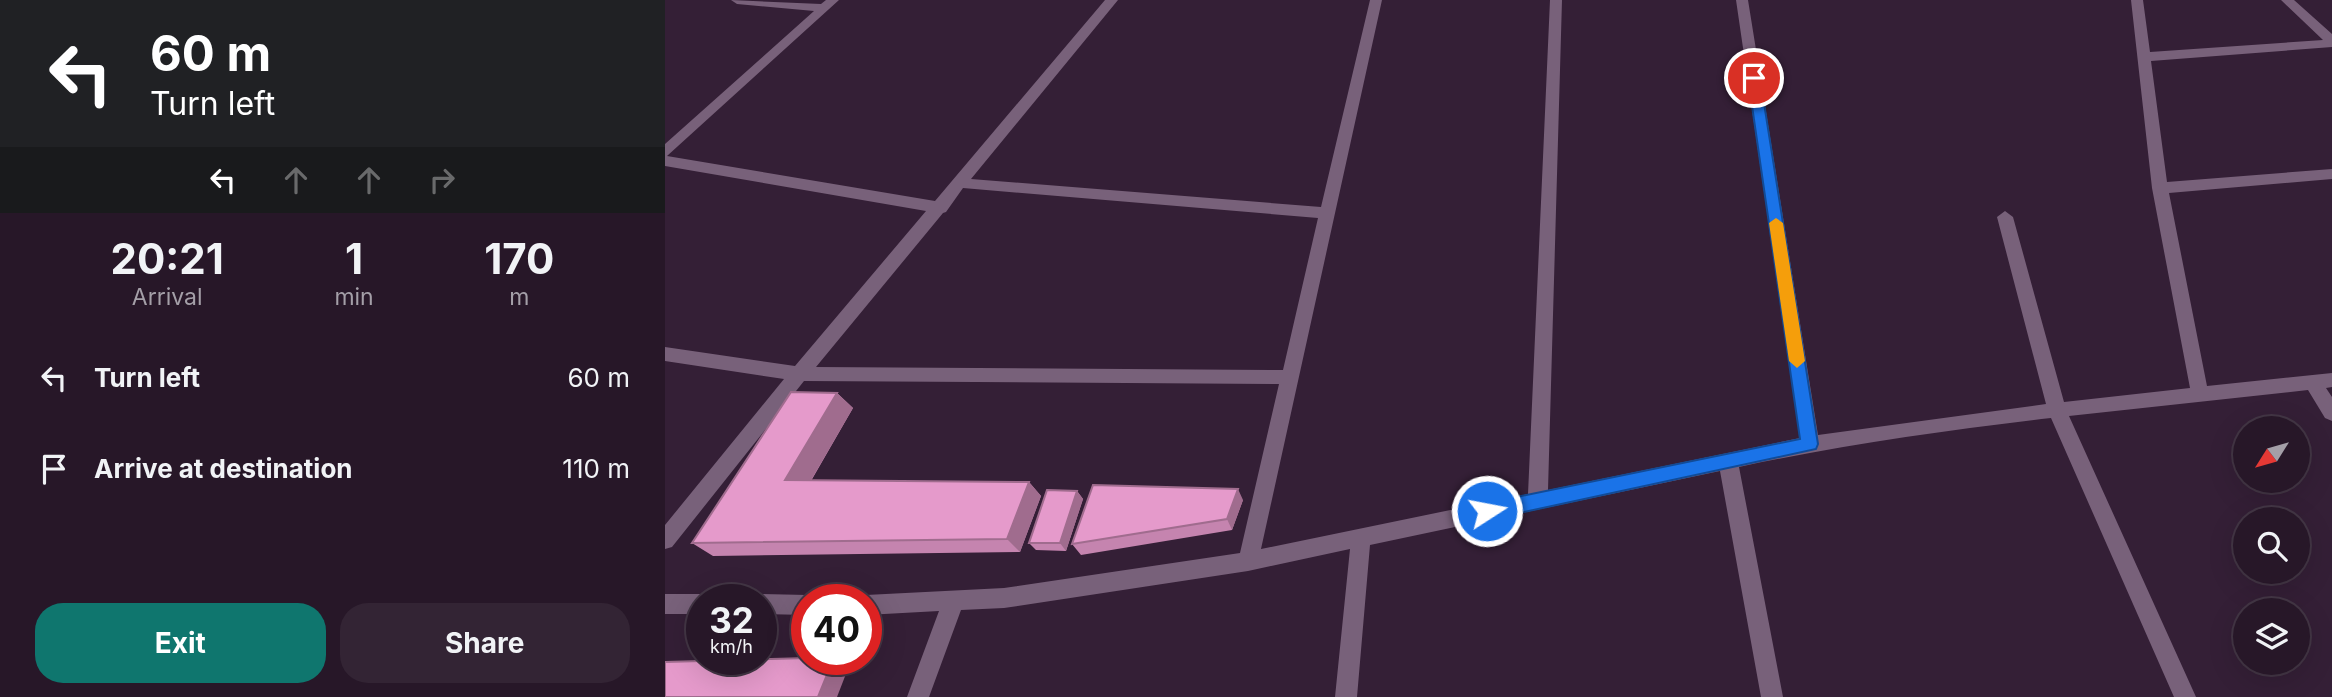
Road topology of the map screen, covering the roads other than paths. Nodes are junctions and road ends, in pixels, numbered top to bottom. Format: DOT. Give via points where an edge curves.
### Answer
graph roads {
  1 [pos="737,0"];
  2 [pos="1112,0"];
  3 [pos="1376,0"];
  4 [pos="1556,0"];
  5 [pos="1742,0"];
  6 [pos="2137,0"];
  7 [pos="2287,0"];
  8 [pos="829,4"];
  9 [pos="2332,42"];
  10 [pos="2144,57"];
  11 [pos="665,152"];
  12 [pos="665,160"];
  13 [pos="2332,174"];
  14 [pos="961,183"];
  15 [pos="2160,188"];
  16 [pos="941,208"];
  17 [pos="1328,213"];
  18 [pos="2005,217"];
  19 [pos="665,354"];
  20 [pos="799,374"];
  21 [pos="1290,377"];
  22 [pos="2322,382"];
  23 [pos="2200,395"];
  24 [pos="2057,410"];
  25 [pos="2332,413"];
  26 [pos="1810,444"];
  27 [pos="1728,461"];
  28 [pos="1538,501"];
  29 [pos="1361,537"];
  30 [pos="665,540"];
  31 [pos="1248,561"];
  32 [pos="953,602"];
  33 [pos="665,604"];
  34 [pos="686,604"];
  35 [pos="882,604"];
  36 [pos="918,697"];
  37 [pos="1346,697"];
  38 [pos="1772,697"];
  39 [pos="2185,697"];
  1 -- 8 [label="street"];
  2 -- 14 [label="street"];
  3 -- 17 [label="street"];
  4 -- 28 [label="street"];
  5 -- 26 [label="street"];
  6 -- 10 [label="street"];
  7 -- 9 [label="street"];
  8 -- 11 [label="street"];
  9 -- 10 [label="street"];
  10 -- 15 [label="street"];
  12 -- 16 [label="street"];
  13 -- 15 [label="street"];
  14 -- 16 [label="street"];
  14 -- 17 [label="street"];
  15 -- 23 [label="street"];
  16 -- 20 [label="street"];
  17 -- 21 [label="street"];
  18 -- 24 [label="street"];
  19 -- 20 [label="street"];
  20 -- 21 [label="street"];
  20 -- 30 [label="street"];
  21 -- 31 [label="street"];
  22 -- 23 [label="street"];
  22 -- 25 [label="street"];
  23 -- 24 [label="street"];
  24 -- 26 [label="street"];
  24 -- 39 [label="street"];
  26 -- 27 [label="street"];
  27 -- 28 [label="street"];
  27 -- 38 [label="street"];
  28 -- 29 [label="street"];
  29 -- 31 [label="street"];
  29 -- 37 [label="street"];
  31 -- 32 [label="street" via="1055,592"];
  32 -- 35 [label="street"];
  32 -- 36 [label="street"];
  33 -- 34 [label="street"];
}
